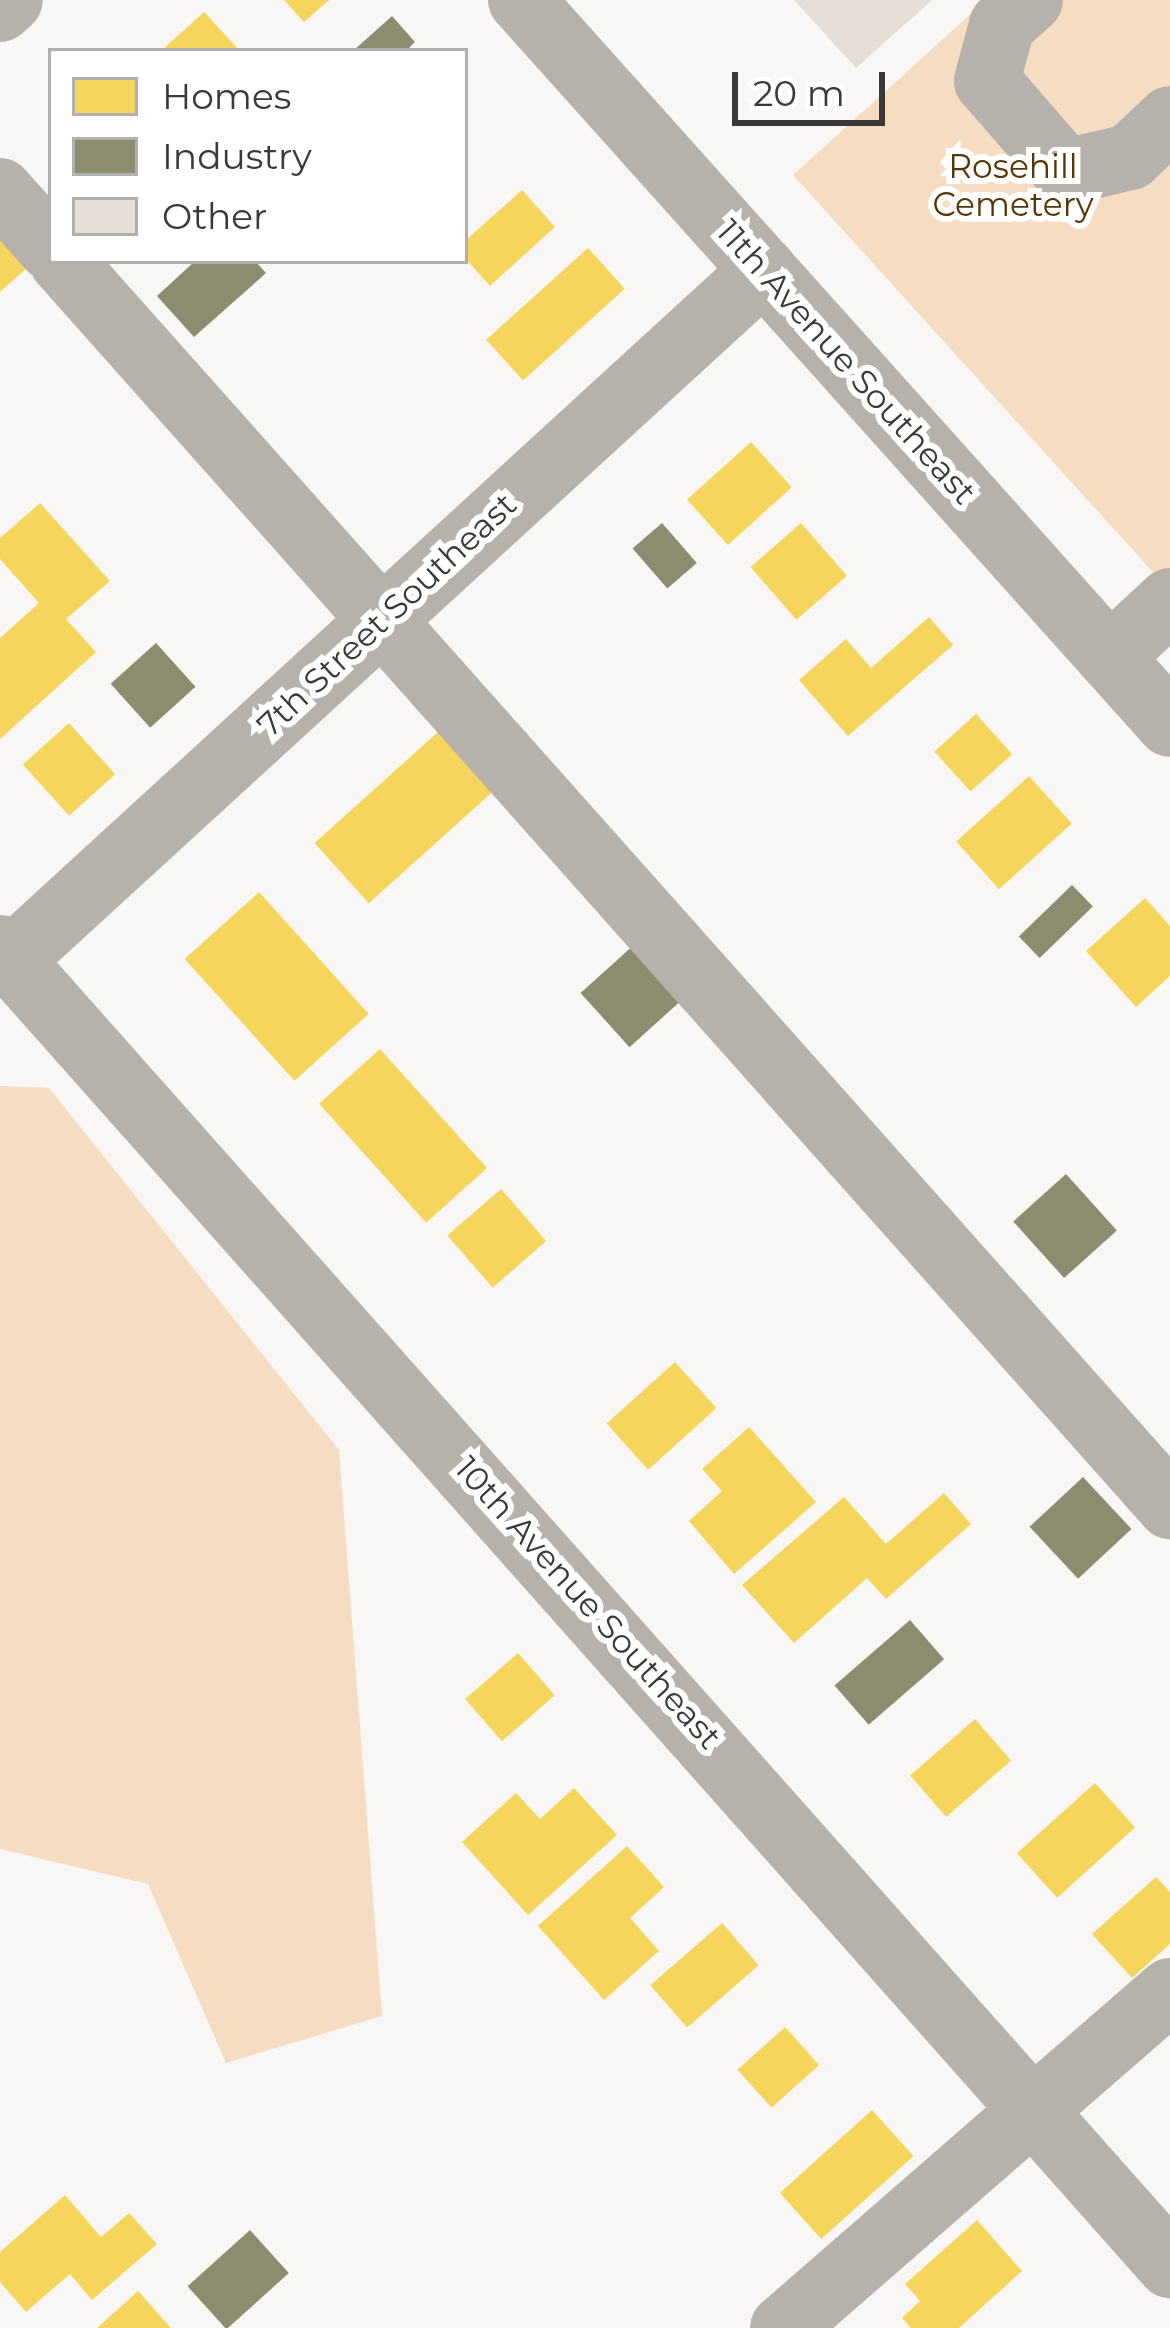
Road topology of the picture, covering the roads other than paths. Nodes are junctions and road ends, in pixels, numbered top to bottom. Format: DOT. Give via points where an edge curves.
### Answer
graph roads {
  1 [pos="10,0"];
  2 [pos="1030,0"];
  3 [pos="524,1"];
  4 [pos="0,9"];
  5 [pos="1170,119"];
  6 [pos="0,191"];
  7 [pos="48,245"];
  8 [pos="65,264"];
  9 [pos="764,270"];
  10 [pos="1170,602"];
  11 [pos="383,619"];
  12 [pos="1110,657"];
  13 [pos="1170,724"];
  14 [pos="6,954"];
  15 [pos="1170,1506"];
  16 [pos="1170,1991"];
  17 [pos="1035,2104"];
  18 [pos="1170,2265"];
  19 [pos="783,2328"];
  1 -- 4 [label="street"];
  2 -- 5 [label="street" via="1001,26 988,81 1066,172 1130,157"];
  3 -- 9 [label="street, 11th Avenue Southeast"];
  6 -- 7 [label="street"];
  8 -- 11 [label="street"];
  9 -- 11 [label="street, 7th Street Southeast"];
  9 -- 12 [label="street, 11th Avenue Southeast"];
  10 -- 12 [label="street"];
  11 -- 14 [label="street, 7th Street Southeast"];
  11 -- 15 [label="street"];
  12 -- 13 [label="street, 11th Avenue Southeast"];
  14 -- 17 [label="street, 10th Avenue Southeast"];
  16 -- 17 [label="street"];
  17 -- 18 [label="street, 10th Avenue Southeast"];
  17 -- 19 [label="street"];
}
